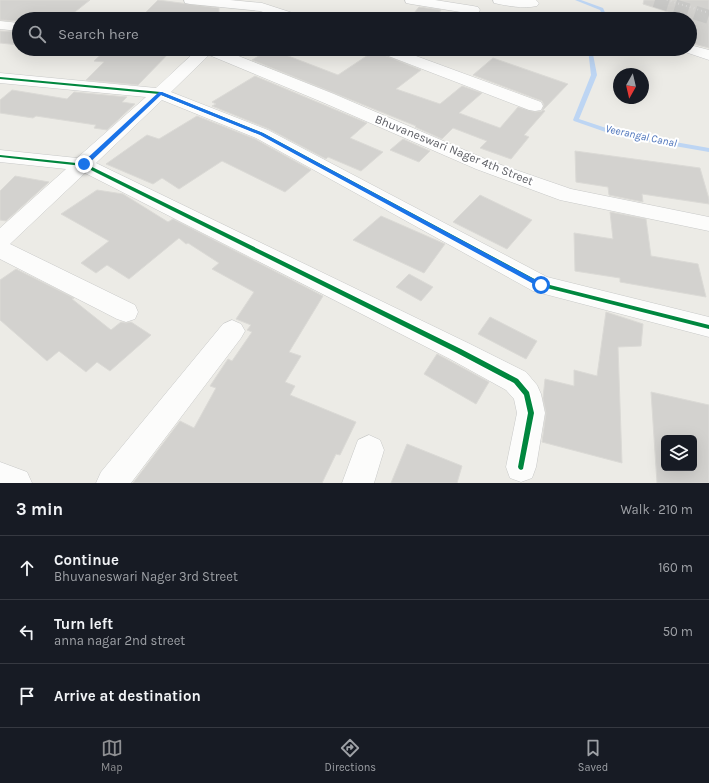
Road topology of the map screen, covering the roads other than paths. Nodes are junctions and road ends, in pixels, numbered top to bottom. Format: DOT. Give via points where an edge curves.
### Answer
graph roads {
  1 [pos="190,0"];
  2 [pos="411,0"];
  3 [pos="499,0"];
  4 [pos="532,3"];
  5 [pos="266,4"];
  6 [pos="473,10"];
  7 [pos="256,12"];
  8 [pos="283,12"];
  9 [pos="0,25"];
  10 [pos="12,26"];
  11 [pos="697,51"];
  12 [pos="709,55"];
  13 [pos="200,56"];
  14 [pos="225,56"];
  15 [pos="402,56"];
  16 [pos="0,78"];
  17 [pos="160,93"];
  18 [pos="535,106"];
  19 [pos="0,156"];
  20 [pos="84,164"];
  21 [pos="709,224"];
  22 [pos="0,241"];
  23 [pos="0,249"];
  24 [pos="126,312"];
  25 [pos="709,327"];
  26 [pos="232,331"];
  27 [pos="370,450"];
  28 [pos="520,467"];
  29 [pos="0,477"];
  30 [pos="16,483"];
  31 [pos="112,483"];
  32 [pos="358,483"];
  1 -- 5 [label="street"];
  2 -- 6 [label="street"];
  3 -- 4 [label="street"];
  5 -- 7 [label="street"];
  5 -- 8 [label="street"];
  9 -- 10 [label="street"];
  11 -- 12 [label="street"];
  13 -- 17 [label="street"];
  14 -- 21 [label="street, Bhuvaneswari Nager 4th Street" via="483,165 567,195"];
  15 -- 18 [label="street"];
  16 -- 17 [label="street"];
  17 -- 20 [label="street"];
  17 -- 25 [label="street" via="262,134 541,285"];
  19 -- 20 [label="street"];
  20 -- 22 [label="street"];
  20 -- 28 [label="street" via="516,381 528,394 531,413"];
  23 -- 24 [label="street"];
  26 -- 31 [label="street"];
  27 -- 32 [label="street"];
  29 -- 30 [label="street"];
}
